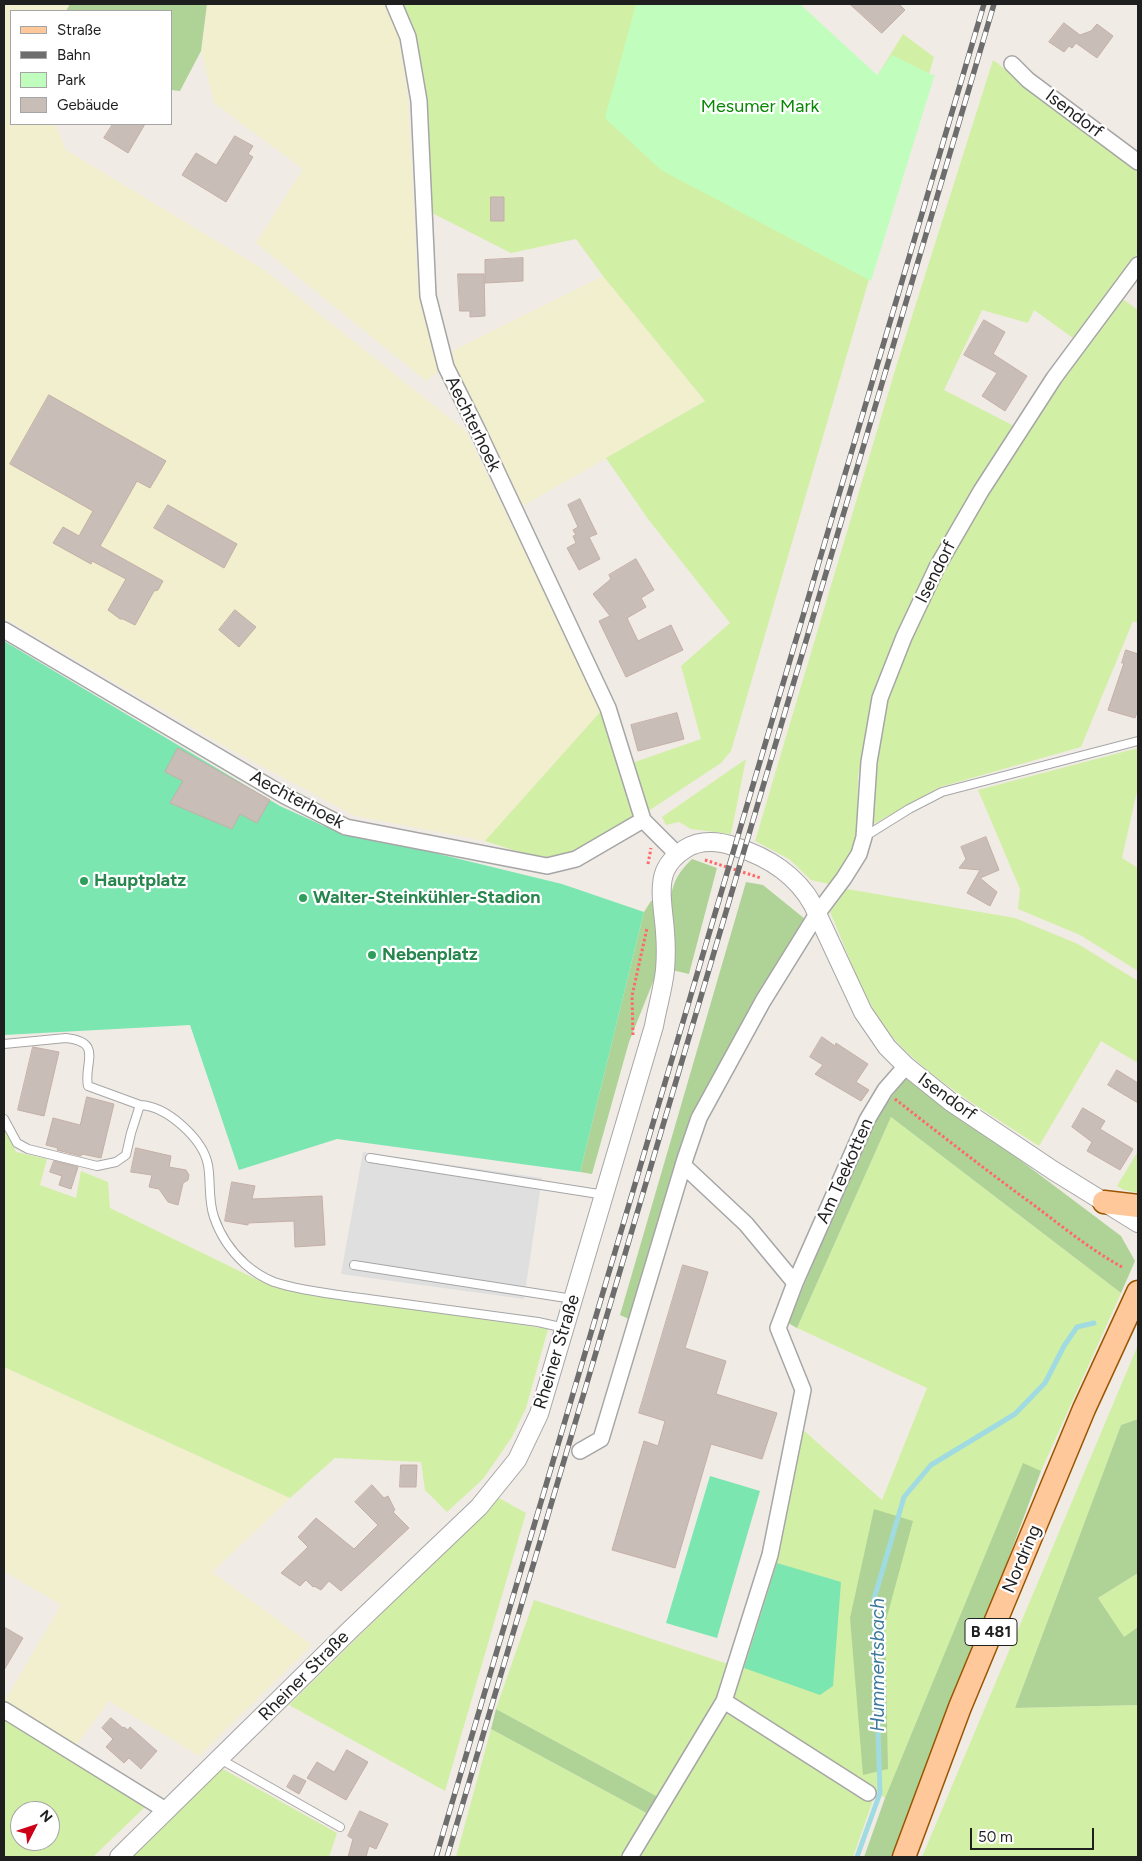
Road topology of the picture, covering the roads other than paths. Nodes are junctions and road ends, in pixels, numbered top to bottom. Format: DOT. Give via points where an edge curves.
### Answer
graph roads {
  1 [pos="394,4"];
  2 [pos="1012,64"];
  3 [pos="1138,162"];
  4 [pos="1138,265"];
  5 [pos="4,630"];
  6 [pos="1138,741"];
  7 [pos="644,820"];
  8 [pos="864,837"];
  9 [pos="676,854"];
  10 [pos="817,914"];
  11 [pos="4,1044"];
  12 [pos="906,1066"];
  13 [pos="140,1105"];
  14 [pos="4,1119"];
  15 [pos="370,1158"];
  16 [pos="683,1165"];
  17 [pos="604,1195"];
  18 [pos="1104,1202"];
  19 [pos="1138,1206"];
  20 [pos="1138,1223"];
  21 [pos="354,1265"];
  22 [pos="795,1283"];
  23 [pos="1138,1292"];
  24 [pos="573,1299"];
  25 [pos="565,1328"];
  26 [pos="580,1451"];
  27 [pos="724,1701"];
  28 [pos="4,1710"];
  29 [pos="220,1759"];
  30 [pos="868,1793"];
  31 [pos="166,1811"];
  32 [pos="340,1827"];
  33 [pos="119,1857"];
  34 [pos="630,1857"];
  35 [pos="904,1857"];
  1 -- 7 [label="street, Aechterhoek" via="408,37 418,101 428,296 446,368 608,708"];
  2 -- 3 [label="street, Isendorf" via="1028,80"];
  4 -- 8 [label="street, Isendorf" via="1054,378 936,567 880,698 869,762"];
  5 -- 7 [label="street, Aechterhoek" via="285,796 346,827 548,866 576,859"];
  6 -- 8 [label="lane" via="942,792"];
  7 -- 9 [label="street, Aechterhoek"];
  8 -- 10 [label="street, Isendorf" via="859,854"];
  9 -- 10 [label="street, Isendorf" via="693,844 712,841 735,846 787,874 805,890"];
  9 -- 17 [label="street, Rheiner Straße" via="665,872 662,899 665,971 654,1026"];
  10 -- 12 [label="street, Isendorf" via="863,1012 887,1047"];
  10 -- 16 [label="street" via="763,1001 699,1118"];
  11 -- 13 [label="lane" via="76,1039 88,1050 88,1086"];
  12 -- 18 [label="street, Isendorf" via="952,1102"];
  12 -- 22 [label="street, Am Teekotten" via="885,1090 867,1120"];
  13 -- 14 [label="lane" via="126,1155 116,1162 97,1166 22,1146 12,1137"];
  13 -- 25 [label="lane" via="173,1118 196,1139 208,1163 211,1205 218,1228 237,1256 263,1277 288,1286"];
  15 -- 17 [label="lane"];
  16 -- 22 [label="street" via="746,1224"];
  16 -- 26 [label="street" via="601,1439"];
  17 -- 24 [label="street, Rheiner Straße"];
  18 -- 19 [label="main road"];
  18 -- 20 [label="street, Isendorf"];
  21 -- 24 [label="lane"];
  22 -- 27 [label="street, Am Teekotten" via="778,1328 803,1390 770,1555"];
  23 -- 35 [label="main road, Nordring / B 481" via="1084,1409 960,1707"];
  24 -- 25 [label="street, Rheiner Straße"];
  25 -- 29 [label="street, Rheiner Straße" via="539,1414 517,1460 479,1507"];
  27 -- 30 [label="street"];
  27 -- 34 [label="street, Am Teekotten"];
  28 -- 31 [label="street"];
  29 -- 31 [label="street, Rheiner Straße"];
  29 -- 32 [label="lane"];
  31 -- 33 [label="street, Rheiner Straße"];
}
